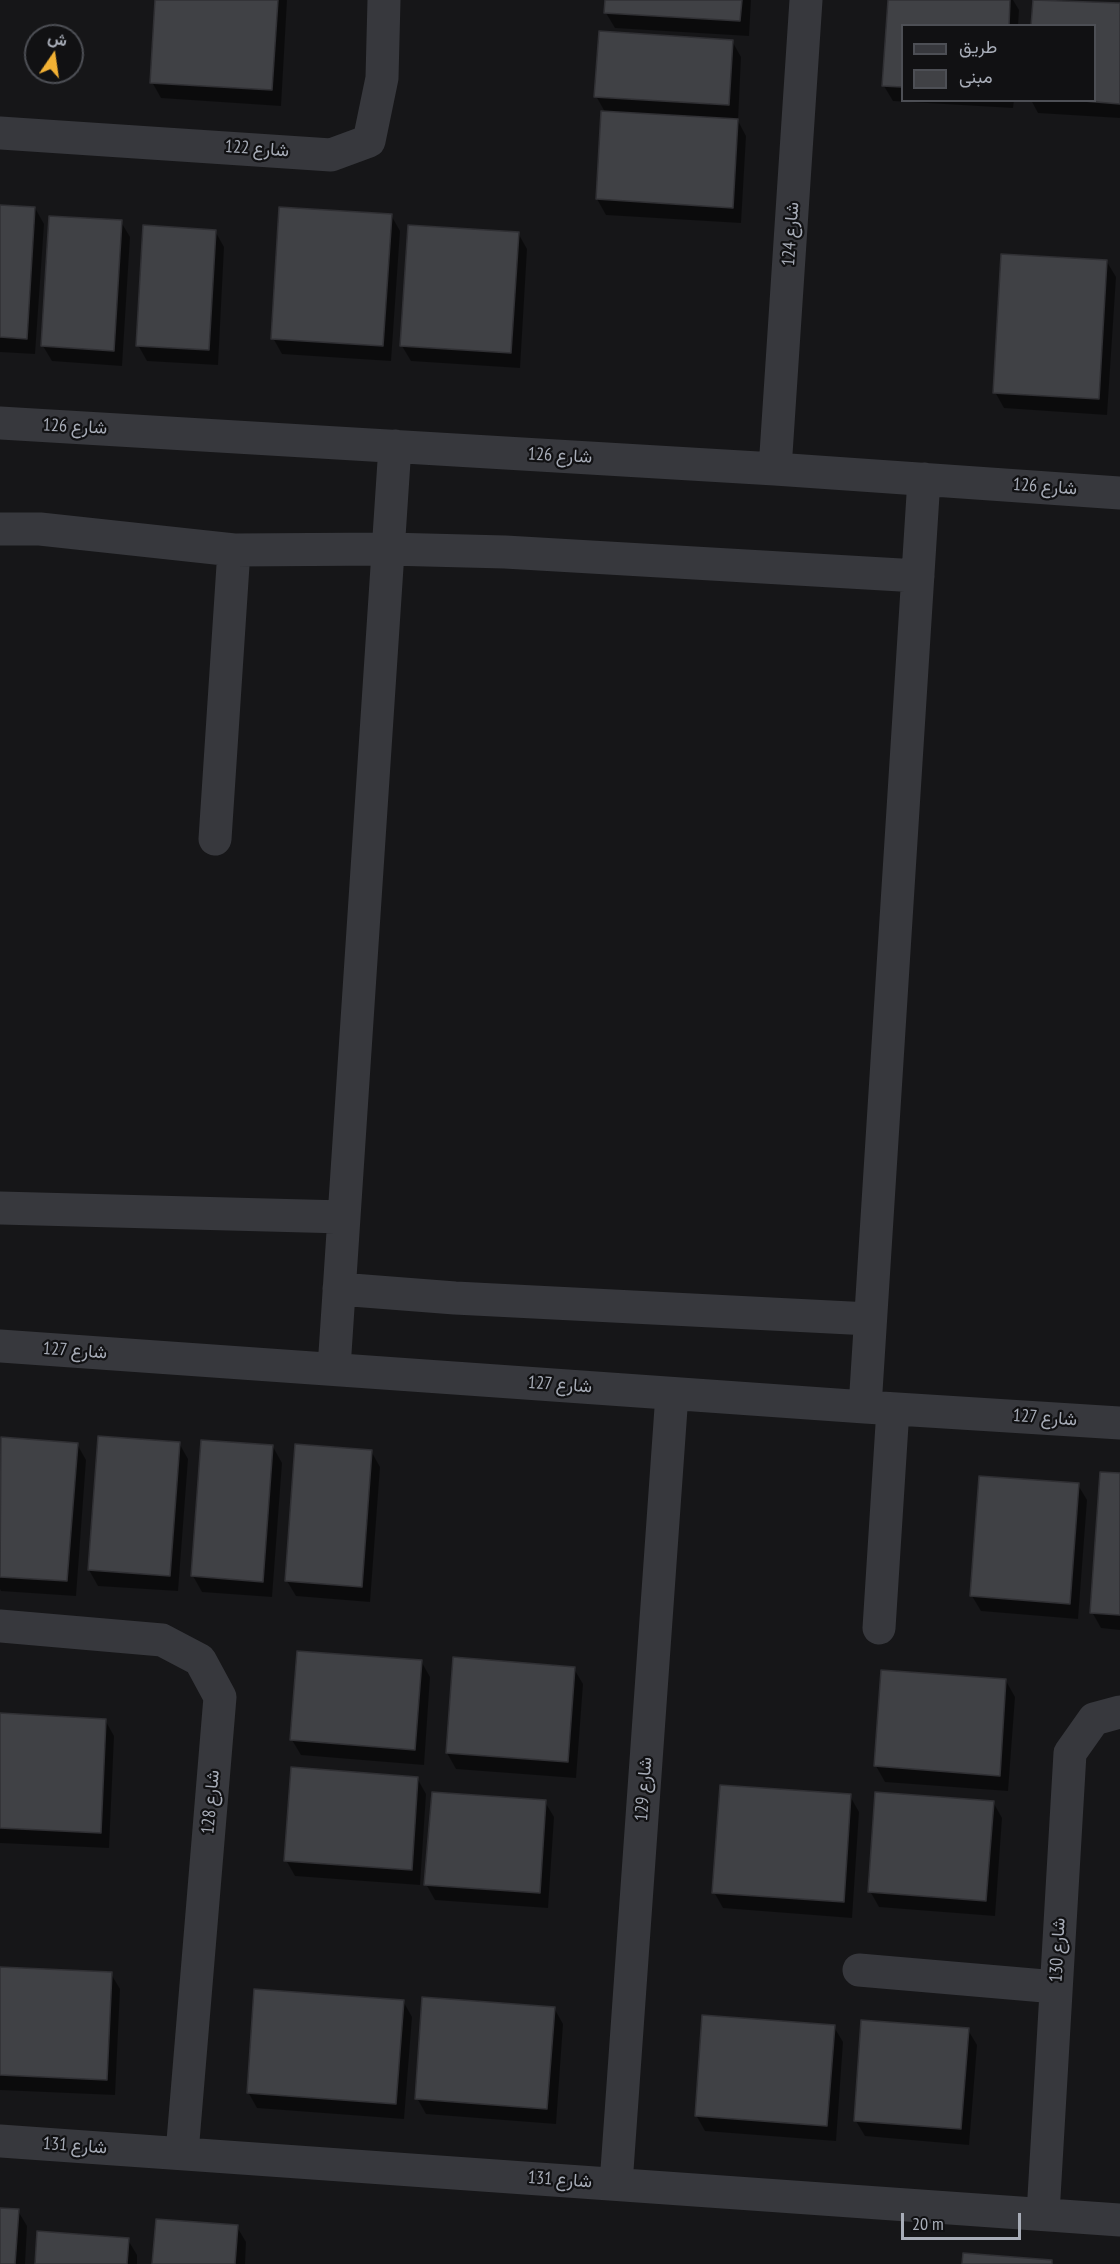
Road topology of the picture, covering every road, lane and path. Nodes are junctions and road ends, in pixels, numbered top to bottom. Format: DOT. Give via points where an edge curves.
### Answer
graph roads {
  1 [pos="384,0"];
  2 [pos="806,0"];
  3 [pos="0,133"];
  4 [pos="0,423"];
  5 [pos="395,446"];
  6 [pos="775,469"];
  7 [pos="924,479"];
  8 [pos="1120,493"];
  9 [pos="0,529"];
  10 [pos="388,549"];
  11 [pos="234,550"];
  12 [pos="918,576"];
  13 [pos="215,839"];
  14 [pos="0,1208"];
  15 [pos="344,1217"];
  16 [pos="339,1289"];
  17 [pos="870,1318"];
  18 [pos="0,1346"];
  19 [pos="334,1368"];
  20 [pos="672,1394"];
  21 [pos="879,1408"];
  22 [pos="1120,1423"];
  23 [pos="0,1626"];
  24 [pos="879,1628"];
  25 [pos="1120,1712"];
  26 [pos="859,1970"];
  27 [pos="1056,1987"];
  28 [pos="0,2140"];
  29 [pos="182,2153"];
  30 [pos="616,2184"];
  31 [pos="1043,2214"];
  32 [pos="1120,2220"];
  1 -- 3 [label="street, شارع 122" via="382,78 369,141 331,154"];
  2 -- 6 [label="street, شارع 124"];
  4 -- 5 [label="street, شارع 126"];
  5 -- 6 [label="street, شارع 126"];
  5 -- 10 [label="street"];
  6 -- 7 [label="street, شارع 126"];
  7 -- 8 [label="street, شارع 126"];
  7 -- 12 [label="street"];
  9 -- 11 [label="street" via="40,529"];
  10 -- 11 [label="street"];
  10 -- 12 [label="street"];
  10 -- 15 [label="street"];
  11 -- 13 [label="street"];
  12 -- 17 [label="street"];
  14 -- 15 [label="street"];
  15 -- 16 [label="street"];
  16 -- 17 [label="street"];
  16 -- 19 [label="street"];
  17 -- 21 [label="street"];
  18 -- 19 [label="street, شارع 127"];
  19 -- 20 [label="street, شارع 127"];
  20 -- 21 [label="street, شارع 127"];
  20 -- 30 [label="street, شارع 129"];
  21 -- 22 [label="street, شارع 127"];
  21 -- 24 [label="street"];
  23 -- 29 [label="street, شارع 128" via="162,1640 200,1660 220,1697"];
  25 -- 27 [label="street, شارع 130" via="1094,1719 1070,1754"];
  26 -- 27 [label="street"];
  27 -- 31 [label="street, شارع 130"];
  28 -- 29 [label="street, شارع 131"];
  29 -- 30 [label="street, شارع 131"];
  30 -- 31 [label="street, شارع 131"];
  31 -- 32 [label="street, شارع 131"];
}
